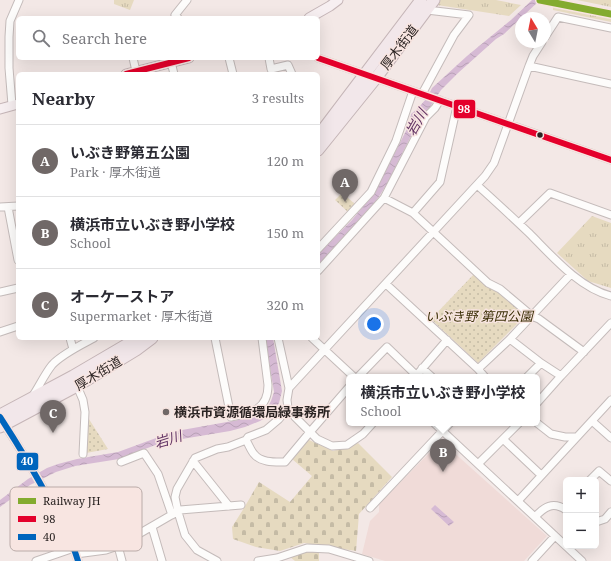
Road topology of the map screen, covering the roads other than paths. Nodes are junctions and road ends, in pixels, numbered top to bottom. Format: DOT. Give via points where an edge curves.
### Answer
graph roads {
  1 [pos="19,0"];
  2 [pos="187,0"];
  3 [pos="338,0"];
  4 [pos="421,0"];
  5 [pos="434,0"];
  6 [pos="427,10"];
  7 [pos="175,16"];
  8 [pos="314,16"];
  9 [pos="551,28"];
  10 [pos="611,28"];
  11 [pos="538,48"];
  12 [pos="320,59"];
  13 [pos="133,60"];
  14 [pos="180,60"];
  15 [pos="230,60"];
  16 [pos="269,60"];
  17 [pos="171,62"];
  18 [pos="529,66"];
  19 [pos="136,71"];
  20 [pos="133,72"];
  21 [pos="174,72"];
  22 [pos="232,72"];
  23 [pos="291,72"];
  24 [pos="371,76"];
  25 [pos="611,84"];
  26 [pos="413,90"];
  27 [pos="423,94"];
  28 [pos="440,100"];
  29 [pos="15,105"];
  30 [pos="457,106"];
  31 [pos="0,109"];
  32 [pos="508,124"];
  33 [pos="320,134"];
  34 [pos="320,147"];
  35 [pos="611,160"];
  36 [pos="477,185"];
  37 [pos="384,198"];
  38 [pos="16,206"];
  39 [pos="4,207"];
  40 [pos="413,213"];
  41 [pos="611,215"];
  42 [pos="519,223"];
  43 [pos="433,232"];
  44 [pos="320,247"];
  45 [pos="16,252"];
  46 [pos="320,269"];
  47 [pos="571,274"];
  48 [pos="386,284"];
  49 [pos="16,288"];
  50 [pos="0,292"];
  51 [pos="611,296"];
  52 [pos="532,316"];
  53 [pos="611,323"];
  54 [pos="16,327"];
  55 [pos="0,332"];
  56 [pos="71,340"];
  57 [pos="90,340"];
  58 [pos="134,340"];
  59 [pos="149,340"];
  60 [pos="215,340"];
  61 [pos="262,340"];
  62 [pos="278,340"];
  63 [pos="314,340"];
  64 [pos="447,340"];
  65 [pos="510,340"];
  66 [pos="73,349"];
  67 [pos="324,350"];
  68 [pos="584,352"];
  69 [pos="541,363"];
  70 [pos="422,368"];
  71 [pos="478,369"];
  72 [pos="351,374"];
  73 [pos="361,374"];
  74 [pos="414,374"];
  75 [pos="418,374"];
  76 [pos="429,374"];
  77 [pos="483,374"];
  78 [pos="530,374"];
  79 [pos="561,376"];
  80 [pos="77,386"];
  81 [pos="289,388"];
  82 [pos="346,391"];
  83 [pos="31,399"];
  84 [pos="540,400"];
  85 [pos="611,400"];
  86 [pos="288,408"];
  87 [pos="1,421"];
  88 [pos="592,421"];
  89 [pos="540,425"];
  90 [pos="370,426"];
  91 [pos="437,426"];
  92 [pos="447,426"];
  93 [pos="516,426"];
  94 [pos="443,431"];
  95 [pos="310,432"];
  96 [pos="576,437"];
  97 [pos="611,438"];
  98 [pos="246,440"];
  99 [pos="504,440"];
  100 [pos="83,454"];
  101 [pos="193,461"];
  102 [pos="121,462"];
  103 [pos="478,464"];
  104 [pos="541,475"];
  105 [pos="593,477"];
  106 [pos="611,481"];
  107 [pos="43,487"];
  108 [pos="518,501"];
  109 [pos="242,505"];
  110 [pos="229,506"];
  111 [pos="370,508"];
  112 [pos="563,508"];
  113 [pos="611,512"];
  114 [pos="175,513"];
  115 [pos="535,517"];
  116 [pos="599,521"];
  117 [pos="152,527"];
  118 [pos="142,533"];
  119 [pos="555,536"];
  120 [pos="98,551"];
  121 [pos="119,551"];
  122 [pos="76,554"];
  123 [pos="36,561"];
  124 [pos="122,561"];
  125 [pos="162,561"];
  126 [pos="217,561"];
  127 [pos="258,561"];
  128 [pos="369,561"];
  129 [pos="532,561"];
  130 [pos="582,561"];
  1 -- 29 [label="street" via="10,21 9,36 9,68"];
  2 -- 7 [label="street"];
  3 -- 8 [label="main road"];
  4 -- 24 [label="highway, 厚木街道"];
  5 -- 6 [label="highway, 厚木街道"];
  6 -- 24 [label="highway, 厚木街道"];
  6 -- 27 [label="street" via="469,15 454,35"];
  9 -- 10 [label="street" via="558,17"];
  11 -- 18 [label="street"];
  12 -- 24 [label="street"];
  13 -- 19 [label="street"];
  14 -- 17 [label="main road"];
  15 -- 22 [label="street"];
  16 -- 23 [label="street" via="271,69 288,65"];
  17 -- 19 [label="main road"];
  17 -- 21 [label="street"];
  18 -- 25 [label="street"];
  18 -- 32 [label="street"];
  19 -- 20 [label="main road"];
  24 -- 26 [label="street"];
  24 -- 33 [label="highway, 厚木街道"];
  24 -- 34 [label="highway, 厚木街道"];
  26 -- 27 [label="street"];
  26 -- 44 [label="street" via="396,141 371,192"];
  27 -- 28 [label="street"];
  28 -- 30 [label="street"];
  28 -- 37 [label="street" via="426,118"];
  29 -- 31 [label="main road"];
  30 -- 32 [label="street"];
  30 -- 40 [label="street" via="440,182"];
  32 -- 35 [label="street"];
  32 -- 36 [label="street" via="494,163"];
  36 -- 42 [label="street"];
  36 -- 43 [label="street"];
  37 -- 40 [label="street"];
  37 -- 46 [label="street"];
  38 -- 39 [label="street"];
  39 -- 45 [label="street"];
  40 -- 43 [label="street"];
  41 -- 42 [label="street" via="550,193"];
  42 -- 47 [label="street"];
  43 -- 48 [label="street"];
  43 -- 52 [label="street" via="488,283 500,289"];
  47 -- 51 [label="street" via="602,294"];
  47 -- 52 [label="street"];
  48 -- 64 [label="street"];
  48 -- 67 [label="street"];
  49 -- 50 [label="street"];
  52 -- 65 [label="street"];
  52 -- 68 [label="street"];
  53 -- 68 [label="street"];
  54 -- 55 [label="street"];
  56 -- 66 [label="street"];
  57 -- 66 [label="street"];
  58 -- 83 [label="highway, 厚木街道"];
  59 -- 80 [label="highway, 厚木街道"];
  60 -- 61 [label="street" via="231,417 251,412 260,407 266,398 268,385"];
  62 -- 81 [label="street"];
  63 -- 67 [label="street"];
  64 -- 70 [label="street"];
  64 -- 71 [label="street"];
  65 -- 69 [label="street"];
  65 -- 71 [label="street"];
  66 -- 83 [label="street" via="52,364"];
  67 -- 72 [label="street"];
  67 -- 81 [label="street"];
  68 -- 79 [label="street"];
  69 -- 78 [label="street"];
  69 -- 79 [label="street"];
  70 -- 75 [label="street"];
  70 -- 76 [label="street"];
  71 -- 77 [label="street"];
  73 -- 74 [label="street" via="387,347"];
  79 -- 84 [label="street"];
  80 -- 87 [label="highway, 厚木街道"];
  80 -- 100 [label="street" via="85,412"];
  81 -- 86 [label="street"];
  82 -- 95 [label="street"];
  83 -- 87 [label="highway, 厚木街道"];
  85 -- 88 [label="street"];
  86 -- 95 [label="street"];
  86 -- 98 [label="street" via="266,430 248,436"];
  87 -- 107 [label="street"];
  88 -- 96 [label="street"];
  88 -- 97 [label="street"];
  89 -- 96 [label="street" via="551,434"];
  90 -- 95 [label="street" via="347,445 332,446 317,439"];
  91 -- 94 [label="street"];
  92 -- 94 [label="street"];
  93 -- 99 [label="street"];
  94 -- 103 [label="street"];
  94 -- 111 [label="street"];
  95 -- 98 [label="street" via="284,462 262,460 254,454"];
  96 -- 104 [label="street"];
  98 -- 101 [label="street" via="217,449"];
  99 -- 103 [label="street"];
  99 -- 104 [label="street"];
  101 -- 110 [label="street"];
  101 -- 114 [label="street" via="177,489"];
  102 -- 114 [label="street" via="144,453 158,474"];
  103 -- 108 [label="street"];
  104 -- 108 [label="street"];
  105 -- 106 [label="street" via="599,471"];
  108 -- 115 [label="street"];
  109 -- 110 [label="street"];
  110 -- 114 [label="street" via="180,510"];
  112 -- 115 [label="street" via="553,505 543,508"];
  113 -- 116 [label="street"];
  114 -- 117 [label="street"];
  114 -- 126 [label="street" via="185,535 198,550"];
  115 -- 119 [label="street"];
  117 -- 118 [label="street"];
  117 -- 125 [label="street"];
  119 -- 129 [label="street"];
  119 -- 130 [label="street"];
  120 -- 122 [label="street"];
  121 -- 124 [label="street"];
  122 -- 123 [label="street"];
  127 -- 128 [label="street" via="307,548 329,549"];
}
